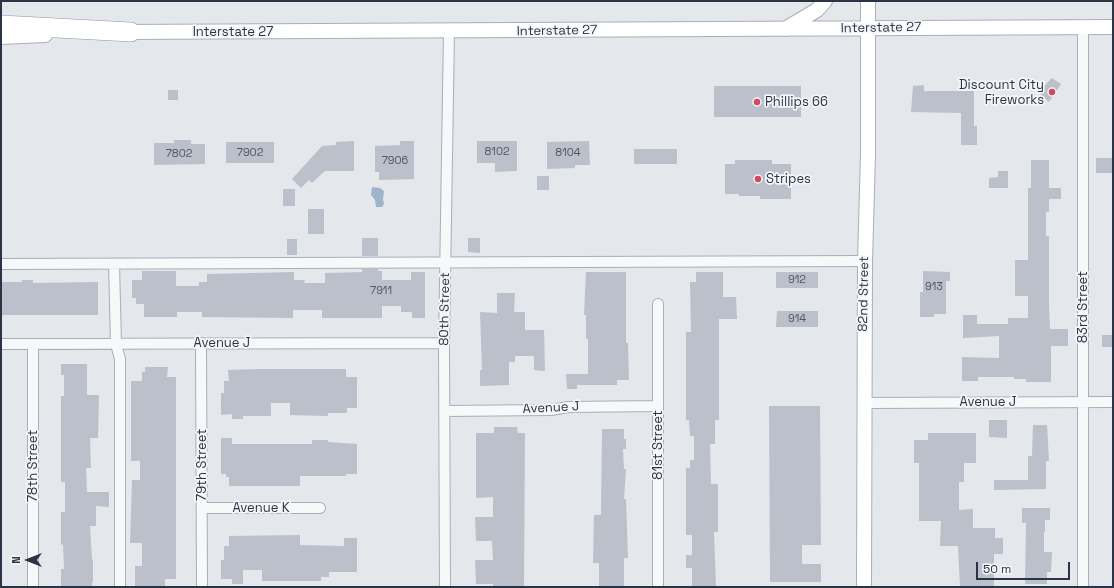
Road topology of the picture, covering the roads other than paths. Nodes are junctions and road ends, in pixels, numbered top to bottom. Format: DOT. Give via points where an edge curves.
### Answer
graph roads {
  1 [pos="825,1"];
  2 [pos="868,1"];
  3 [pos="1,25"];
  4 [pos="1082,27"];
  5 [pos="1113,27"];
  6 [pos="868,28"];
  7 [pos="784,29"];
  8 [pos="449,31"];
  9 [pos="131,32"];
  10 [pos="1,37"];
  11 [pos="865,261"];
  12 [pos="446,263"];
  13 [pos="1,264"];
  14 [pos="114,264"];
  15 [pos="658,304"];
  16 [pos="201,343"];
  17 [pos="444,343"];
  18 [pos="1,344"];
  19 [pos="116,344"];
  20 [pos="33,345"];
  21 [pos="1083,402"];
  22 [pos="1113,402"];
  23 [pos="864,403"];
  24 [pos="658,406"];
  25 [pos="444,410"];
  26 [pos="202,508"];
  27 [pos="320,508"];
  28 [pos="33,587"];
  29 [pos="120,587"];
  30 [pos="202,587"];
  31 [pos="445,587"];
  32 [pos="658,587"];
  33 [pos="864,587"];
  34 [pos="1083,587"];
  1 -- 7 [label="main road" via="817,10"];
  2 -- 6 [label="main road, 82nd Street"];
  3 -- 9 [label="highway"];
  4 -- 5 [label="main road, Interstate 27"];
  4 -- 6 [label="main road, Interstate 27"];
  4 -- 21 [label="street, 83rd Street"];
  6 -- 7 [label="main road, Interstate 27"];
  6 -- 11 [label="main road, 82nd Street"];
  7 -- 8 [label="main road, Interstate 27"];
  8 -- 9 [label="main road, Interstate 27"];
  8 -- 12 [label="street, 80th Street"];
  9 -- 10 [label="main road, Interstate 27"];
  11 -- 12 [label="street"];
  11 -- 23 [label="main road, 82nd Street"];
  12 -- 14 [label="street"];
  12 -- 17 [label="street, 80th Street"];
  13 -- 14 [label="street"];
  14 -- 19 [label="street"];
  15 -- 24 [label="street, 81st Street"];
  16 -- 17 [label="street, Avenue J"];
  16 -- 19 [label="street, Avenue J"];
  16 -- 26 [label="street, 79th Street"];
  17 -- 25 [label="street, 80th Street"];
  18 -- 20 [label="street, Avenue J"];
  19 -- 20 [label="street, Avenue J"];
  19 -- 29 [label="street" via="120,359"];
  20 -- 28 [label="street, 78th Street"];
  21 -- 22 [label="street, Avenue J"];
  21 -- 23 [label="street, Avenue J"];
  21 -- 34 [label="street, 83rd Street"];
  23 -- 33 [label="main road, 82nd Street"];
  24 -- 25 [label="street, Avenue J"];
  24 -- 32 [label="street, 81st Street"];
  25 -- 31 [label="street, 80th Street"];
  26 -- 27 [label="street, Avenue K"];
  26 -- 30 [label="street, 79th Street"];
}
